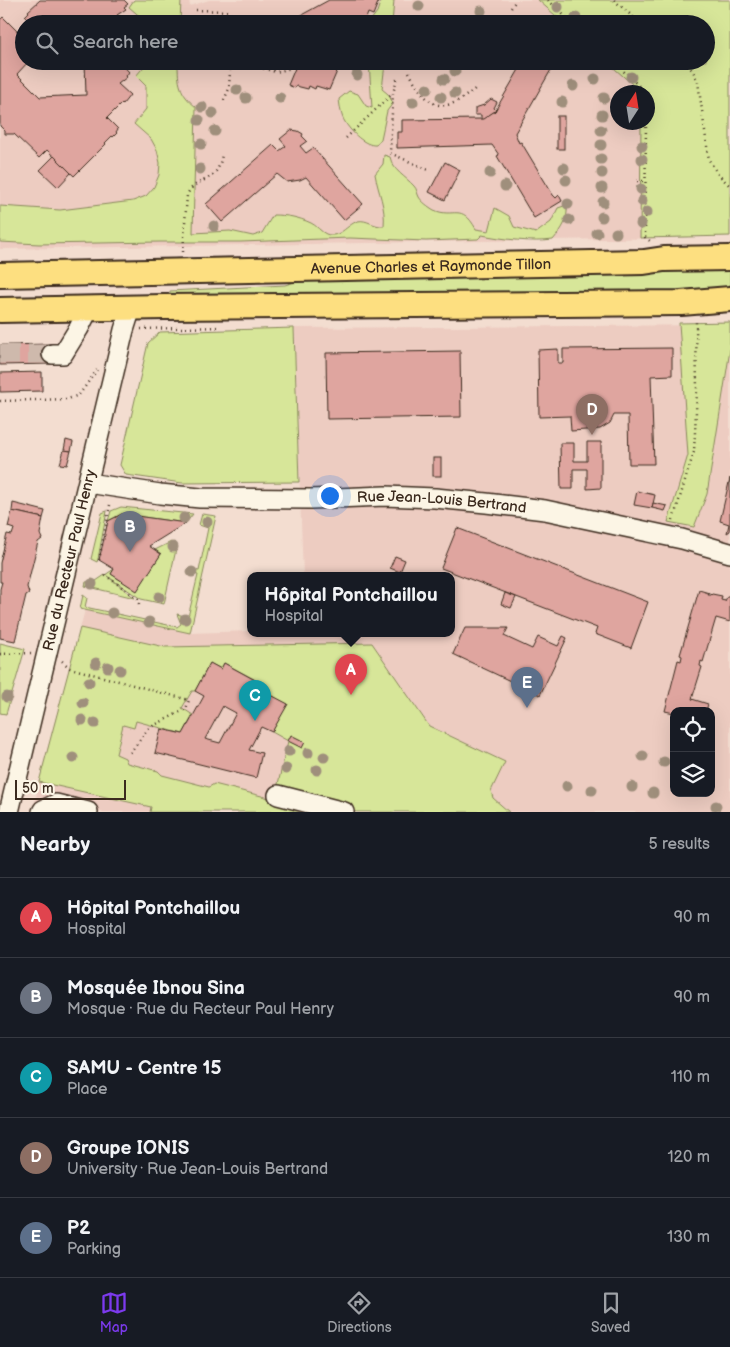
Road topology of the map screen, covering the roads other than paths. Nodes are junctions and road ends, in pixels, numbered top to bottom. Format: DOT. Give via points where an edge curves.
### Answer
graph roads {
  1 [pos="730,258"];
  2 [pos="131,273"];
  3 [pos="0,275"];
  4 [pos="730,299"];
  5 [pos="89,308"];
  6 [pos="131,308"];
  7 [pos="0,310"];
  8 [pos="52,354"];
  9 [pos="88,483"];
  10 [pos="730,553"];
  11 [pos="278,795"];
  12 [pos="9,812"];
  13 [pos="42,812"];
  14 [pos="88,812"];
  15 [pos="344,812"];
  1 -- 2 [label="main road, Avenue Charles et Raymonde Tillon" via="664,258 634,263"];
  2 -- 3 [label="main road, Avenue Charles et Raymonde Tillon"];
  2 -- 6 [label="main road"];
  4 -- 6 [label="main road" via="675,303"];
  5 -- 6 [label="main road"];
  5 -- 7 [label="main road"];
  5 -- 8 [label="street" via="63,354"];
  6 -- 9 [label="street, Rue du Recteur Paul Henry"];
  9 -- 10 [label="street, Rue Jean-Louis Bertrand" via="200,498 385,496 546,510 669,536"];
  9 -- 12 [label="street, Rue du Recteur Paul Henry"];
  11 -- 15 [label="street"];
  13 -- 14 [label="street" via="56,804"];
}
